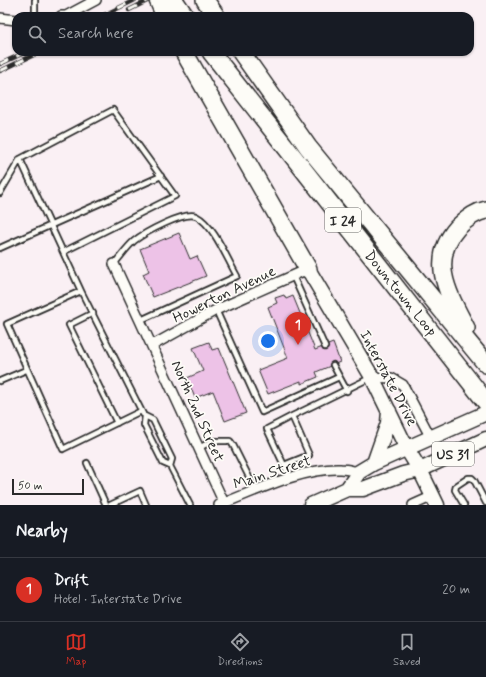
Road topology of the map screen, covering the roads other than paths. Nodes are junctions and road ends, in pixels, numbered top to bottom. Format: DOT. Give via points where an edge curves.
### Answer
graph roads {
  1 [pos="35,0"];
  2 [pos="96,0"];
  3 [pos="158,0"];
  4 [pos="174,0"];
  5 [pos="205,0"];
  6 [pos="35,12"];
  7 [pos="74,12"];
  8 [pos="163,12"];
  9 [pos="182,12"];
  10 [pos="213,12"];
  11 [pos="0,18"];
  12 [pos="12,20"];
  13 [pos="186,56"];
  14 [pos="214,56"];
  15 [pos="244,56"];
  16 [pos="20,159"];
  17 [pos="160,176"];
  18 [pos="0,193"];
  19 [pos="486,210"];
  20 [pos="51,225"];
  21 [pos="0,248"];
  22 [pos="64,252"];
  23 [pos="114,264"];
  24 [pos="300,272"];
  25 [pos="82,291"];
  26 [pos="216,310"];
  27 [pos="93,313"];
  28 [pos="141,320"];
  29 [pos="152,345"];
  30 [pos="325,347"];
  31 [pos="483,361"];
  32 [pos="333,365"];
  33 [pos="26,370"];
  34 [pos="339,377"];
  35 [pos="372,377"];
  36 [pos="0,381"];
  37 [pos="347,391"];
  38 [pos="486,402"];
  39 [pos="142,411"];
  40 [pos="388,411"];
  41 [pos="486,413"];
  42 [pos="146,416"];
  43 [pos="292,416"];
  44 [pos="117,423"];
  45 [pos="431,438"];
  46 [pos="486,439"];
  47 [pos="200,448"];
  48 [pos="407,449"];
  49 [pos="87,463"];
  50 [pos="374,464"];
  51 [pos="284,465"];
  52 [pos="170,466"];
  53 [pos="420,470"];
  54 [pos="359,472"];
  55 [pos="290,478"];
  56 [pos="347,490"];
  57 [pos="256,491"];
  58 [pos="435,501"];
  59 [pos="486,503"];
  60 [pos="222,504"];
  61 [pos="106,505"];
  62 [pos="110,505"];
  63 [pos="146,505"];
  64 [pos="190,505"];
  65 [pos="311,505"];
  66 [pos="413,505"];
  67 [pos="464,505"];
  1 -- 6 [label="lane"];
  2 -- 7 [label="street"];
  3 -- 8 [label="highway"];
  4 -- 9 [label="highway"];
  5 -- 10 [label="highway"];
  11 -- 12 [label="street"];
  13 -- 24 [label="highway"];
  14 -- 38 [label="highway, Downtown Loop / I 24"];
  15 -- 31 [label="highway, Downtown Loop / I 24" via="308,147"];
  16 -- 17 [label="lane" via="113,110"];
  16 -- 18 [label="lane"];
  16 -- 20 [label="lane"];
  17 -- 20 [label="lane"];
  17 -- 22 [label="lane" via="175,196"];
  19 -- 31 [label="highway" via="462,223 452,234 442,264 448,292"];
  20 -- 21 [label="lane"];
  20 -- 22 [label="lane"];
  22 -- 25 [label="lane"];
  23 -- 28 [label="street, North 2nd Street"];
  23 -- 28 [label="lane" via="134,240 187,215 195,216 209,227 237,276"];
  24 -- 26 [label="street, Howerton Avenue"];
  24 -- 30 [label="lane"];
  24 -- 35 [label="main road, Interstate Drive"];
  25 -- 27 [label="lane"];
  25 -- 33 [label="lane" via="7,324"];
  26 -- 29 [label="street, Howerton Avenue"];
  26 -- 34 [label="lane" via="262,412"];
  27 -- 39 [label="lane"];
  27 -- 44 [label="lane" via="69,325"];
  28 -- 29 [label="street, North 2nd Street"];
  29 -- 47 [label="street, North 2nd Street"];
  32 -- 34 [label="lane"];
  33 -- 36 [label="lane"];
  33 -- 44 [label="lane" via="63,449"];
  34 -- 37 [label="lane"];
  35 -- 37 [label="lane"];
  35 -- 40 [label="main road, Interstate Drive"];
  35 -- 45 [label="street" via="391,378 403,385"];
  37 -- 43 [label="lane"];
  39 -- 42 [label="lane"];
  39 -- 44 [label="lane"];
  40 -- 48 [label="main road, Interstate Drive"];
  40 -- 50 [label="main road" via="388,423"];
  41 -- 45 [label="main road, US 31"];
  42 -- 52 [label="lane" via="153,420 172,459"];
  42 -- 52 [label="lane" via="144,425 163,463"];
  43 -- 51 [label="lane" via="267,429"];
  43 -- 51 [label="lane" via="309,455"];
  45 -- 48 [label="main road, US 31"];
  46 -- 53 [label="main road, US 31"];
  47 -- 57 [label="lane" via="212,441 230,441"];
  47 -- 60 [label="street, North 2nd Street"];
  48 -- 50 [label="main road, US 31"];
  48 -- 53 [label="main road, Interstate Drive"];
  49 -- 61 [label="lane"];
  50 -- 54 [label="main road, US 31"];
  51 -- 55 [label="lane"];
  52 -- 64 [label="lane"];
  53 -- 56 [label="main road, US 31" via="363,490"];
  53 -- 58 [label="main road, Interstate Drive"];
  54 -- 55 [label="street, Main Street" via="340,469"];
  54 -- 56 [label="main road, US 31"];
  55 -- 57 [label="street, Main Street"];
  56 -- 65 [label="main road, US 31"];
  57 -- 60 [label="street, Main Street"];
  58 -- 66 [label="street"];
  59 -- 67 [label="lane" via="474,480 468,478 456,486"];
  62 -- 63 [label="lane" via="140,491"];
}
